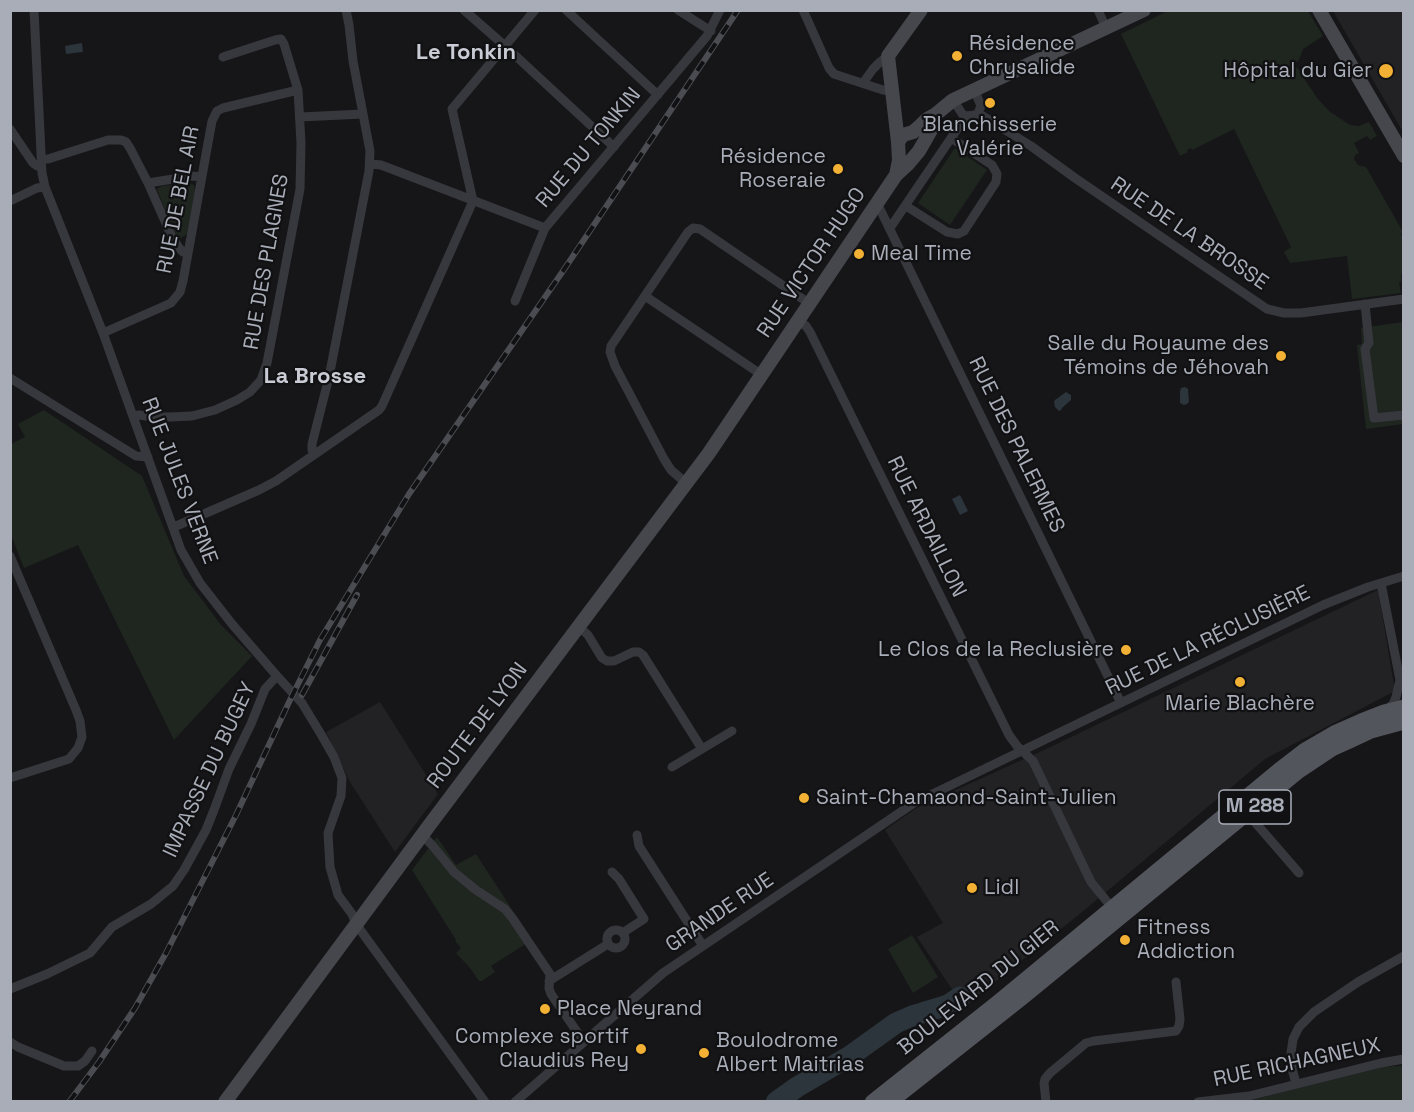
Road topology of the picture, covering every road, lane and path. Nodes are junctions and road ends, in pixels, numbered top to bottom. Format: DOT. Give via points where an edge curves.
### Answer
graph roads {
  1 [pos="34,10"];
  2 [pos="346,10"];
  3 [pos="464,10"];
  4 [pos="535,10"];
  5 [pos="566,10"];
  6 [pos="678,10"];
  7 [pos="720,10"];
  8 [pos="803,10"];
  9 [pos="921,10"];
  10 [pos="1098,10"];
  11 [pos="1144,10"];
  12 [pos="1318,10"];
  13 [pos="1106,28"];
  14 [pos="711,31"];
  15 [pos="505,45"];
  16 [pos="888,56"];
  17 [pos="223,57"];
  18 [pos="863,83"];
  19 [pos="974,89"];
  20 [pos="298,90"];
  21 [pos="893,91"];
  22 [pos="658,95"];
  23 [pos="953,100"];
  24 [pos="978,112"];
  25 [pos="363,114"];
  26 [pos="936,114"];
  27 [pos="966,116"];
  28 [pos="300,117"];
  29 [pos="10,129"];
  30 [pos="951,138"];
  31 [pos="898,144"];
  32 [pos="614,147"];
  33 [pos="919,151"];
  34 [pos="1404,156"];
  35 [pos="45,163"];
  36 [pos="370,164"];
  37 [pos="896,175"];
  38 [pos="202,177"];
  39 [pos="147,183"];
  40 [pos="45,187"];
  41 [pos="10,201"];
  42 [pos="472,201"];
  43 [pos="878,202"];
  44 [pos="906,206"];
  45 [pos="545,228"];
  46 [pos="890,228"];
  47 [pos="188,252"];
  48 [pos="645,296"];
  49 [pos="1404,299"];
  50 [pos="515,301"];
  51 [pos="810,304"];
  52 [pos="1365,304"];
  53 [pos="798,321"];
  54 [pos="103,333"];
  55 [pos="762,375"];
  56 [pos="10,378"];
  57 [pos="1404,415"];
  58 [pos="134,416"];
  59 [pos="315,453"];
  60 [pos="148,457"];
  61 [pos="686,483"];
  62 [pos="174,527"];
  63 [pos="10,556"];
  64 [pos="1404,576"];
  65 [pos="1381,583"];
  66 [pos="578,626"];
  67 [pos="277,676"];
  68 [pos="1402,682"];
  69 [pos="1121,703"];
  70 [pos="1404,707"];
  71 [pos="1384,712"];
  72 [pos="1404,722"];
  73 [pos="732,731"];
  74 [pos="702,749"];
  75 [pos="1022,750"];
  76 [pos="672,767"];
  77 [pos="10,778"];
  78 [pos="963,779"];
  79 [pos="1247,813"];
  80 [pos="422,835"];
  81 [pos="637,835"];
  82 [pos="612,872"];
  83 [pos="1299,873"];
  84 [pos="1116,913"];
  85 [pos="356,924"];
  86 [pos="624,932"];
  87 [pos="608,944"];
  88 [pos="703,946"];
  89 [pos="1404,956"];
  90 [pos="549,981"];
  91 [pos="1176,982"];
  92 [pos="10,989"];
  93 [pos="10,1042"];
  94 [pos="584,1042"];
  95 [pos="92,1051"];
  96 [pos="1404,1059"];
  97 [pos="1296,1083"];
  98 [pos="225,1101"];
  99 [pos="485,1101"];
  100 [pos="515,1101"];
  101 [pos="872,1101"];
  102 [pos="890,1101"];
  103 [pos="1046,1101"];
  104 [pos="1198,1101"];
  1 -- 35 [label="street, RUE JULES VERNE"];
  2 -- 25 [label="street"];
  3 -- 15 [label="street"];
  4 -- 15 [label="street"];
  5 -- 22 [label="street"];
  6 -- 14 [label="street"];
  7 -- 14 [label="street"];
  8 -- 18 [label="street" via="831,71"];
  9 -- 16 [label="main road"];
  10 -- 13 [label="street"];
  11 -- 13 [label="main road, RUE VICTOR HUGO"];
  12 -- 34 [label="main road"];
  13 -- 19 [label="main road, RUE VICTOR HUGO"];
  14 -- 22 [label="street, RUE DU TONKIN"];
  15 -- 32 [label="street"];
  15 -- 42 [label="street" via="452,109"];
  16 -- 18 [label="street"];
  16 -- 21 [label="main road"];
  17 -- 20 [label="street, RUE DES PLAGNES" via="281,39"];
  18 -- 21 [label="street"];
  19 -- 23 [label="main road, RUE VICTOR HUGO"];
  19 -- 24 [label="street" via="981,106"];
  20 -- 28 [label="street, RUE DES PLAGNES"];
  20 -- 38 [label="street, RUE DE BEL AIR" via="217,111"];
  21 -- 31 [label="main road"];
  22 -- 32 [label="street, RUE DU TONKIN"];
  23 -- 26 [label="main road, RUE VICTOR HUGO"];
  23 -- 27 [label="street"];
  24 -- 27 [label="street"];
  24 -- 52 [label="street, RUE DE LA BROSSE" via="1267,309 1301,313"];
  25 -- 28 [label="street"];
  25 -- 36 [label="street"];
  26 -- 31 [label="main road, RUE VICTOR HUGO" via="903,135"];
  26 -- 33 [label="main road, RUE VICTOR HUGO"];
  27 -- 30 [label="street"];
  28 -- 58 [label="street, RUE DES PLAGNES" via="300,189 261,380 250,392 214,410 192,416"];
  29 -- 35 [label="street" via="33,163"];
  30 -- 44 [label="street"];
  30 -- 44 [label="street" via="992,165 998,174 964,231 947,232"];
  31 -- 33 [label="main road" via="904,153"];
  31 -- 37 [label="main road, RUE VICTOR HUGO"];
  32 -- 45 [label="street, RUE DU TONKIN"];
  33 -- 37 [label="main road, RUE VICTOR HUGO"];
  35 -- 39 [label="street" via="108,140 121,140 130,148"];
  35 -- 40 [label="street, RUE JULES VERNE"];
  36 -- 42 [label="street"];
  36 -- 59 [label="street" via="329,377 313,436"];
  37 -- 43 [label="main road, RUE VICTOR HUGO"];
  38 -- 39 [label="street"];
  38 -- 47 [label="street, RUE DE BEL AIR"];
  39 -- 47 [label="street" via="172,237 183,252"];
  40 -- 41 [label="street"];
  40 -- 54 [label="street, RUE JULES VERNE"];
  42 -- 45 [label="street"];
  42 -- 59 [label="street" via="382,406"];
  43 -- 46 [label="street, RUE DES PALERMES"];
  43 -- 51 [label="main road, RUE VICTOR HUGO"];
  44 -- 46 [label="street"];
  45 -- 50 [label="street, RUE DU TONKIN"];
  46 -- 69 [label="street, RUE DES PALERMES"];
  47 -- 54 [label="street, RUE DE BEL AIR" via="180,292 171,303"];
  48 -- 51 [label="street" via="693,228"];
  48 -- 55 [label="street"];
  48 -- 61 [label="street" via="610,352 664,459"];
  49 -- 52 [label="street, RUE DE LA BROSSE"];
  51 -- 53 [label="main road, RUE VICTOR HUGO"];
  52 -- 57 [label="street" via="1369,343 1365,349 1374,418"];
  53 -- 55 [label="main road, RUE VICTOR HUGO"];
  53 -- 75 [label="street, RUE ARDAILLON" via="810,332 1008,735"];
  54 -- 58 [label="street, RUE JULES VERNE"];
  55 -- 61 [label="main road, ROUTE DE LYON"];
  56 -- 60 [label="street" via="136,456"];
  58 -- 60 [label="street, RUE JULES VERNE"];
  59 -- 62 [label="street" via="276,481"];
  60 -- 62 [label="street, RUE JULES VERNE"];
  61 -- 66 [label="main road, ROUTE DE LYON"];
  62 -- 67 [label="street, RUE JULES VERNE" via="184,557 200,583"];
  63 -- 77 [label="street" via="76,710 82,737 69,759"];
  64 -- 65 [label="street, RUE DE LA RÉCLUSIÈRE"];
  65 -- 68 [label="street"];
  65 -- 69 [label="street, RUE DE LA RÉCLUSIÈRE" via="1323,605"];
  66 -- 74 [label="street" via="607,661 633,652 643,655"];
  66 -- 80 [label="main road, ROUTE DE LYON"];
  67 -- 85 [label="street, RUE JULES VERNE" via="302,703 339,769 341,796 328,833 330,867 338,895"];
  67 -- 92 [label="street, IMPASSE DU BUGEY" via="265,689 210,821 173,886 112,927 90,953"];
  68 -- 71 [label="street" via="1393,704"];
  69 -- 75 [label="street, RUE DE LA RÉCLUSIÈRE"];
  70 -- 71 [label="main road, M 288"];
  71 -- 84 [label="main road, M 288" via="1305,750"];
  72 -- 79 [label="main road, M 288" via="1371,731 1332,749"];
  73 -- 74 [label="street"];
  74 -- 76 [label="street"];
  75 -- 78 [label="street, RUE DE LA RÉCLUSIÈRE"];
  75 -- 84 [label="street, RUE ARDAILLON" via="1033,760 1091,882"];
  78 -- 88 [label="street, GRANDE RUE" via="914,803"];
  79 -- 83 [label="street"];
  79 -- 84 [label="main road, M 288"];
  80 -- 85 [label="main road, ROUTE DE LYON"];
  80 -- 90 [label="street" via="454,872 505,909 550,974"];
  81 -- 88 [label="street" via="639,846"];
  82 -- 86 [label="street" via="644,919"];
  84 -- 101 [label="main road, BOULEVARD DU GIER / M 288"];
  84 -- 102 [label="main road, BOULEVARD DU GIER / M 288" via="1023,997"];
  85 -- 98 [label="main road, ROUTE DE LYON"];
  85 -- 99 [label="street, RUE JULES VERNE"];
  86 -- 87 [label="street" via="609,932"];
  86 -- 87 [label="street" via="626,941 622,946"];
  87 -- 90 [label="street"];
  88 -- 94 [label="street, GRANDE RUE" via="663,973"];
  89 -- 97 [label="street" via="1358,982 1299,1027 1291,1053"];
  90 -- 94 [label="street" via="551,994"];
  91 -- 103 [label="street" via="1180,1019 1176,1030 1086,1043 1045,1079"];
  93 -- 95 [label="street" via="64,1066 78,1066"];
  94 -- 100 [label="street, GRANDE RUE"];
  96 -- 97 [label="street, RUE RICHAGNEUX"];
  97 -- 104 [label="street, RUE RICHAGNEUX" via="1238,1098"];
}
